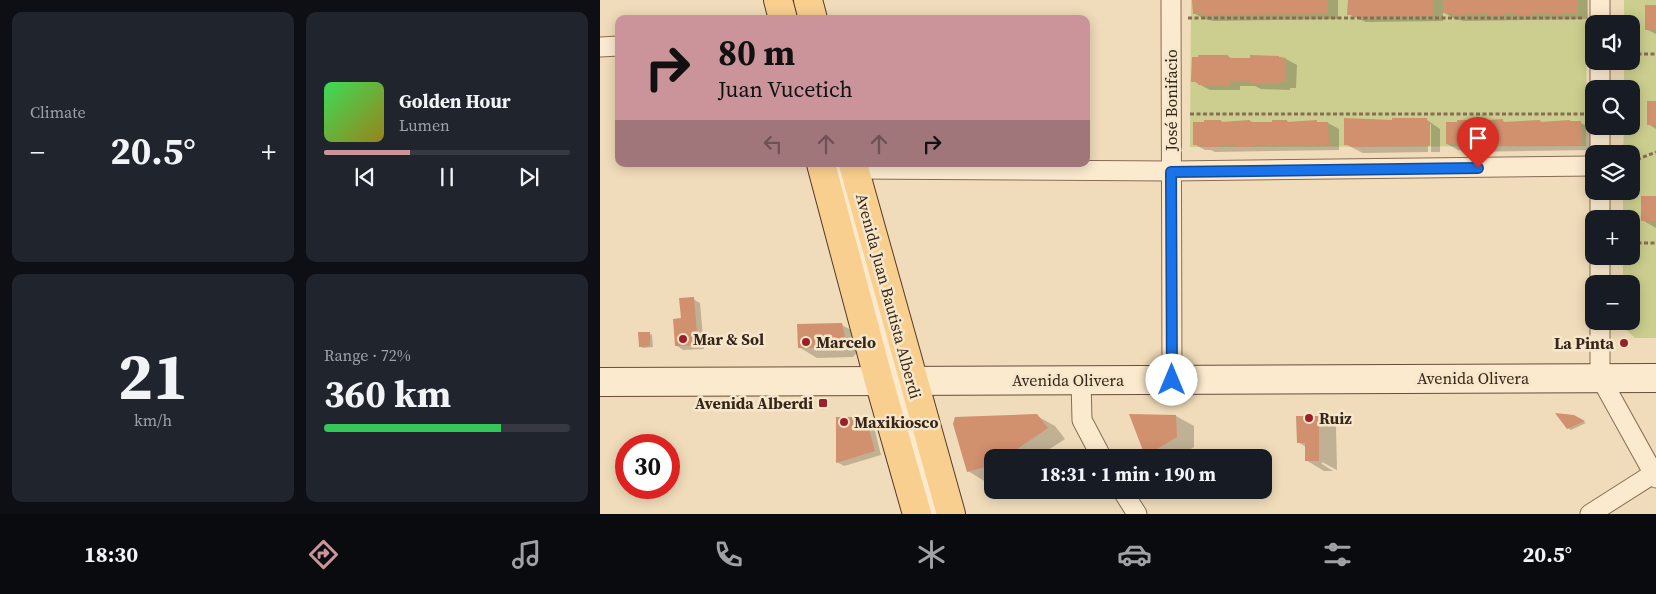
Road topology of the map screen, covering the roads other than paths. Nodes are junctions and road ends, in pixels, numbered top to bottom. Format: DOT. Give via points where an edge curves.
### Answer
graph roads {
  1 [pos="778,0"];
  2 [pos="801,0"];
  3 [pos="808,0"];
  4 [pos="1171,0"];
  5 [pos="1600,0"];
  6 [pos="782,15"];
  7 [pos="792,15"];
  8 [pos="812,15"];
  9 [pos="1595,15"];
  10 [pos="615,46"];
  11 [pos="600,47"];
  12 [pos="1585,166"];
  13 [pos="822,167"];
  14 [pos="848,167"];
  15 [pos="940,167"];
  16 [pos="1171,172"];
  17 [pos="1600,330"];
  18 [pos="1600,377"];
  19 [pos="1656,378"];
  20 [pos="1081,380"];
  21 [pos="1172,380"];
  22 [pos="896,381"];
  23 [pos="600,382"];
  24 [pos="1097,449"];
  25 [pos="1655,474"];
  26 [pos="1128,499"];
  27 [pos="916,514"];
  28 [pos="935,514"];
  29 [pos="951,514"];
  30 [pos="1137,514"];
  31 [pos="1590,514"];
  1 -- 6 [label="main road"];
  2 -- 7 [label="street"];
  3 -- 8 [label="main road"];
  4 -- 16 [label="street, José Bonifacio"];
  5 -- 9 [label="street"];
  10 -- 11 [label="street"];
  12 -- 16 [label="street"];
  13 -- 22 [label="main road, Avenida Juan Bautista Alberdi"];
  14 -- 22 [label="main road, Avenida Juan Bautista Alberdi"];
  15 -- 16 [label="street"];
  16 -- 21 [label="street, José Bonifacio"];
  17 -- 18 [label="street"];
  18 -- 19 [label="main road, Avenida Olivera"];
  18 -- 21 [label="main road, Avenida Olivera"];
  18 -- 25 [label="street"];
  20 -- 21 [label="main road, Avenida Olivera"];
  20 -- 22 [label="main road, Avenida Olivera"];
  20 -- 24 [label="street" via="1082,420"];
  22 -- 23 [label="main road, Avenida Olivera"];
  22 -- 27 [label="main road, Avenida Juan Bautista Alberdi"];
  22 -- 28 [label="lane"];
  22 -- 29 [label="main road, Avenida Juan Bautista Alberdi"];
  25 -- 31 [label="street"];
  26 -- 30 [label="street"];
}
